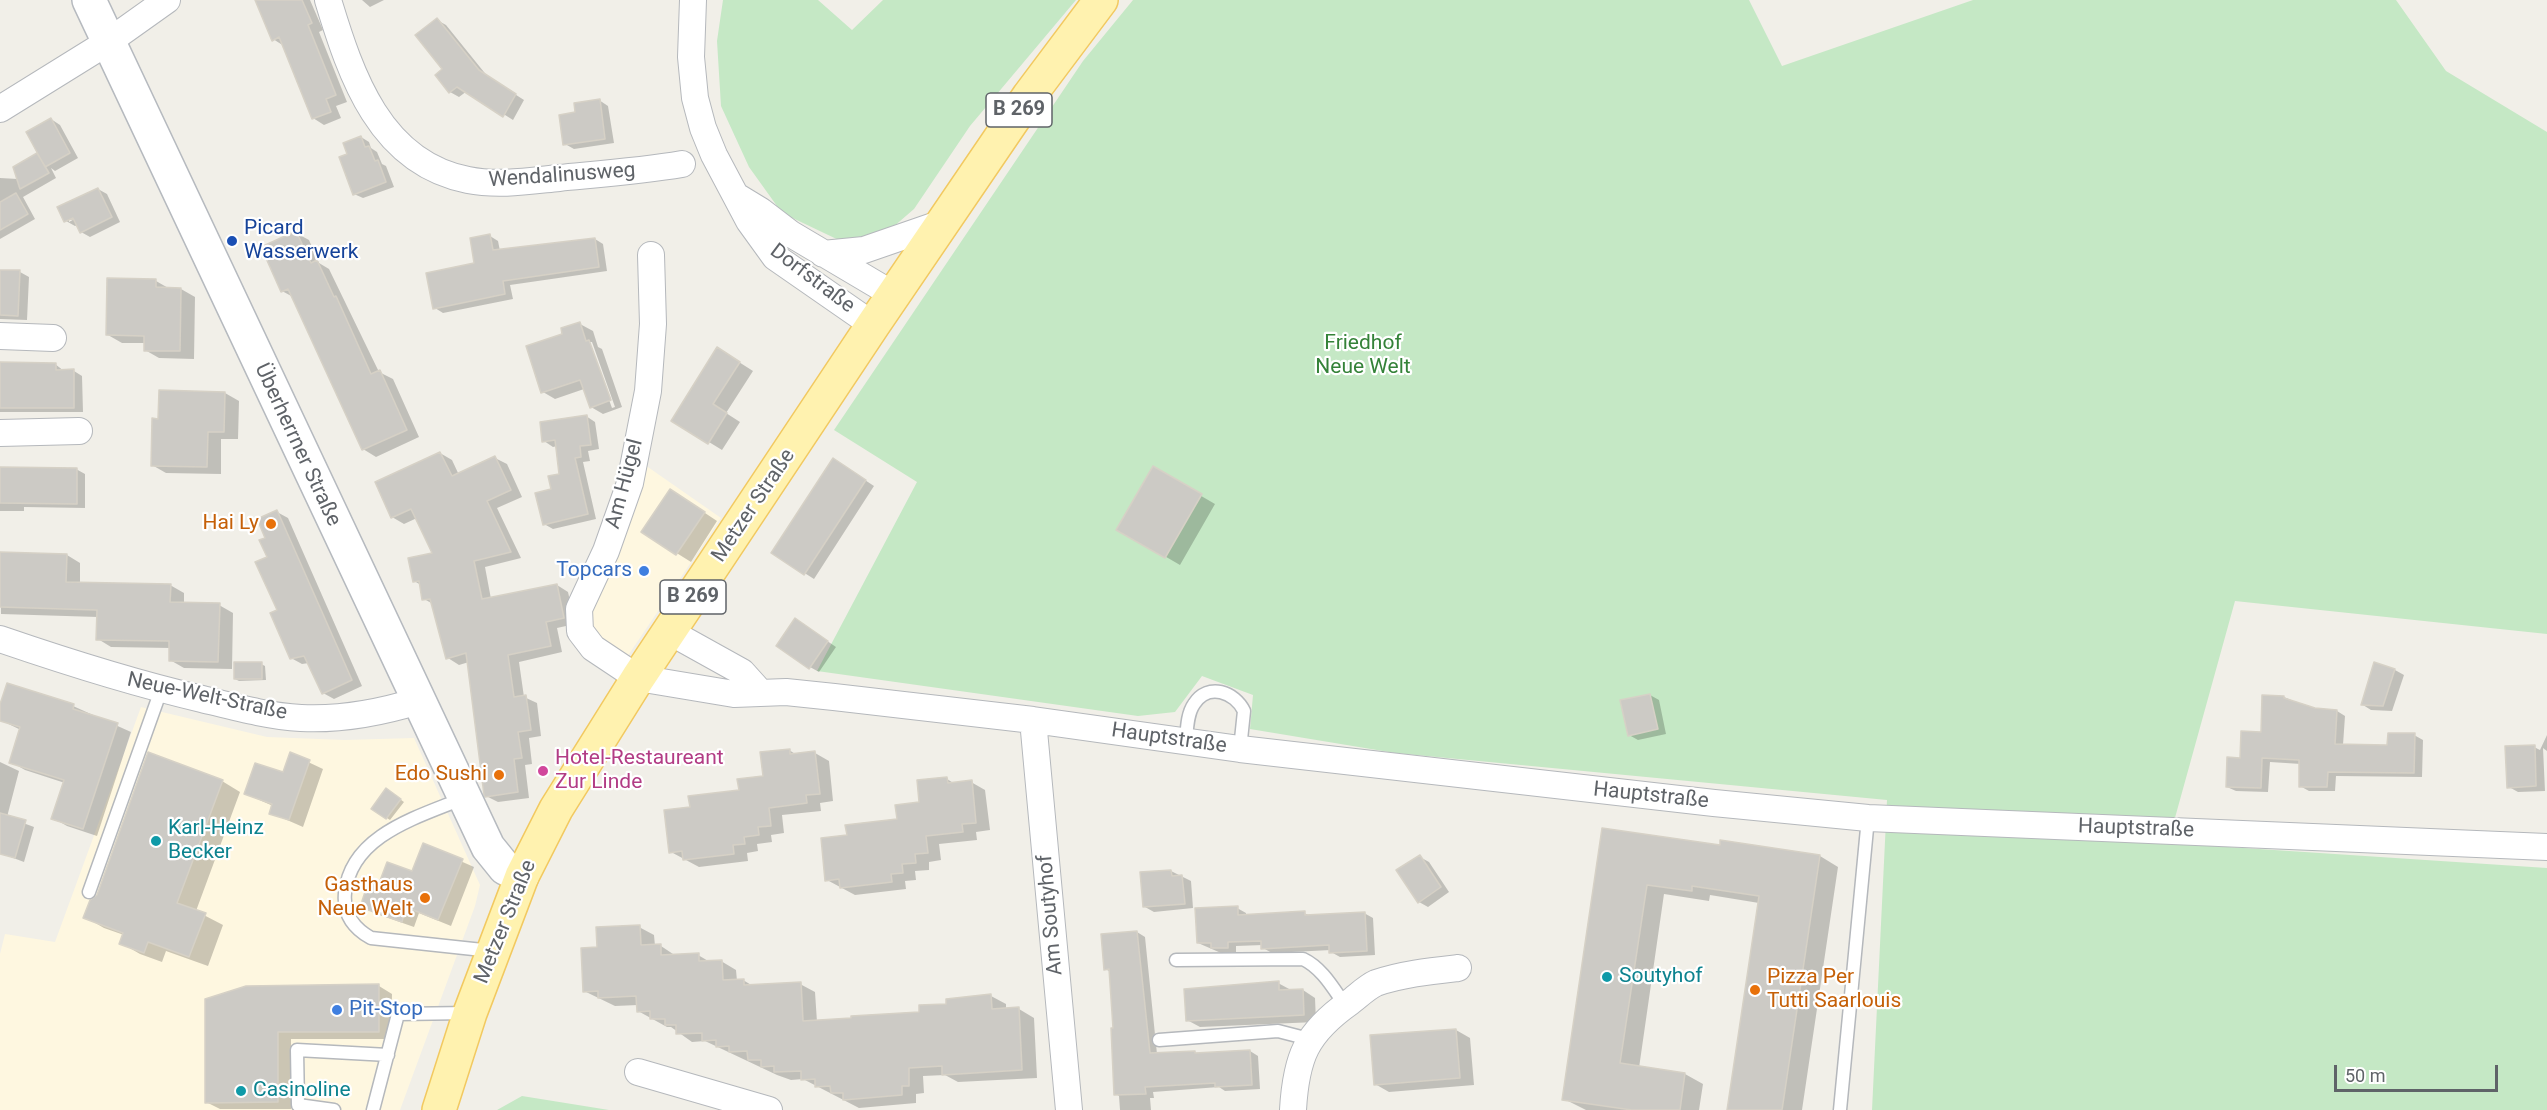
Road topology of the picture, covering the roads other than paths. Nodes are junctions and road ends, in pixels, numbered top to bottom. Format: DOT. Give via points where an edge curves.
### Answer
graph roads {
  1 [pos="89,0"];
  2 [pos="167,0"];
  3 [pos="328,0"];
  4 [pos="693,0"];
  5 [pos="1101,0"];
  6 [pos="108,42"];
  7 [pos="0,109"];
  8 [pos="682,164"];
  9 [pos="738,197"];
  10 [pos="942,223"];
  11 [pos="823,254"];
  12 [pos="651,255"];
  13 [pos="894,295"];
  14 [pos="873,325"];
  15 [pos="0,336"];
  16 [pos="54,338"];
  17 [pos="79,431"];
  18 [pos="0,433"];
  19 [pos="669,632"];
  20 [pos="0,639"];
  21 [pos="639,678"];
  22 [pos="161,690"];
  23 [pos="760,692"];
  24 [pos="418,701"];
  25 [pos="1034,720"];
  26 [pos="1186,741"];
  27 [pos="1240,749"];
  28 [pos="464,798"];
  29 [pos="1868,818"];
  30 [pos="2547,847"];
  31 [pos="522,876"];
  32 [pos="89,892"];
  33 [pos="493,951"];
  34 [pos="1176,960"];
  35 [pos="1458,968"];
  36 [pos="1345,1005"];
  37 [pos="470,1013"];
  38 [pos="1309,1039"];
  39 [pos="1159,1040"];
  40 [pos="388,1055"];
  41 [pos="638,1072"];
  42 [pos="334,1110"];
  43 [pos="373,1110"];
  44 [pos="439,1110"];
  45 [pos="769,1110"];
  46 [pos="1069,1110"];
  47 [pos="1293,1110"];
  48 [pos="1840,1110"];
  1 -- 6 [label="main road, Überherrner Straße"];
  2 -- 6 [label="street"];
  3 -- 8 [label="street, Wendalinusweg" via="362,92 377,119 420,162 443,174 507,183"];
  4 -- 9 [label="street, Dorfstraße" via="691,57 695,98 714,155"];
  5 -- 10 [label="main road, Metzer Straße / B 269"];
  6 -- 7 [label="street"];
  6 -- 24 [label="main road, Überherrner Straße"];
  9 -- 11 [label="street, Dorfstraße"];
  9 -- 14 [label="street, Dorfstraße" via="749,221 775,256"];
  10 -- 11 [label="street, Dorfstraße" via="874,247"];
  10 -- 13 [label="main road, Metzer Straße / B 269"];
  11 -- 13 [label="street, Dorfstraße"];
  12 -- 21 [label="street, Am Hügel" via="653,324 648,391 630,483 606,551 579,609 580,631 593,648"];
  13 -- 14 [label="main road, Metzer Straße / B 269"];
  14 -- 19 [label="main road, Metzer Straße / B 269"];
  15 -- 16 [label="street"];
  17 -- 18 [label="street"];
  19 -- 21 [label="main road, Metzer Straße / B 269"];
  19 -- 23 [label="street" via="742,672"];
  20 -- 22 [label="street, Neue-Welt-Straße"];
  21 -- 23 [label="street, Hauptstraße" via="734,694"];
  21 -- 31 [label="main road, Metzer Straße / B 269" via="556,809"];
  22 -- 24 [label="street, Neue-Welt-Straße" via="264,714 302,718 381,712"];
  22 -- 32 [label="lane"];
  23 -- 25 [label="street, Hauptstraße"];
  24 -- 28 [label="main road, Überherrner Straße"];
  25 -- 26 [label="street, Hauptstraße"];
  25 -- 46 [label="street, Am Soutyhof"];
  26 -- 27 [label="street, Hauptstraße"];
  26 -- 27 [label="lane" via="1194,704 1216,691 1234,697 1244,711"];
  27 -- 29 [label="street, Hauptstraße"];
  28 -- 31 [label="main road, Überherrner Straße" via="495,858"];
  28 -- 33 [label="lane" via="407,821 377,839 356,858 346,879 344,900 349,918 370,938"];
  29 -- 30 [label="street, Hauptstraße"];
  29 -- 48 [label="lane"];
  31 -- 33 [label="main road, Metzer Straße / B 269"];
  33 -- 37 [label="main road, Metzer Straße / B 269"];
  34 -- 36 [label="lane" via="1303,958 1313,963"];
  35 -- 36 [label="street" via="1375,984"];
  36 -- 38 [label="street"];
  37 -- 40 [label="lane" via="398,1014"];
  37 -- 44 [label="main road, Metzer Straße / B 269"];
  38 -- 39 [label="lane" via="1278,1030"];
  38 -- 47 [label="street" via="1300,1059"];
  40 -- 42 [label="lane" via="297,1050 298,1105"];
  40 -- 43 [label="lane"];
  41 -- 45 [label="street"];
}
